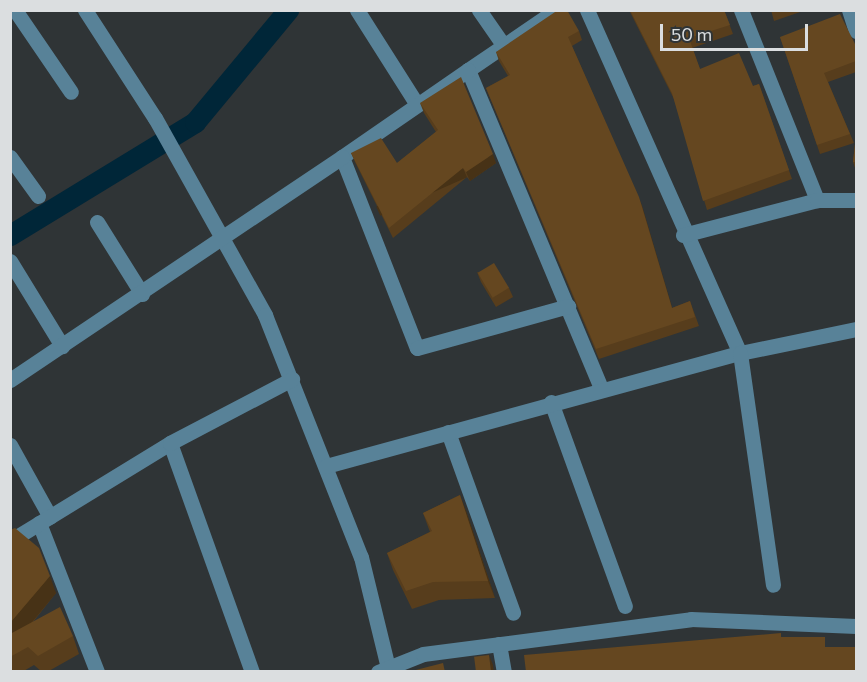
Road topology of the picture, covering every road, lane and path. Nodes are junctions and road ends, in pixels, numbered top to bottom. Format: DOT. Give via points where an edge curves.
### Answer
graph roads {
  1 [pos="15,10"];
  2 [pos="85,10"];
  3 [pos="357,10"];
  4 [pos="479,10"];
  5 [pos="556,10"];
  6 [pos="587,10"];
  7 [pos="741,10"];
  8 [pos="849,10"];
  9 [pos="856,31"];
  10 [pos="504,46"];
  11 [pos="468,70"];
  12 [pos="71,92"];
  13 [pos="416,103"];
  14 [pos="10,157"];
  15 [pos="342,157"];
  16 [pos="38,196"];
  17 [pos="817,200"];
  18 [pos="856,200"];
  19 [pos="97,222"];
  20 [pos="683,235"];
  21 [pos="225,241"];
  22 [pos="10,261"];
  23 [pos="142,294"];
  24 [pos="568,306"];
  25 [pos="856,329"];
  26 [pos="62,346"];
  27 [pos="741,353"];
  28 [pos="292,379"];
  29 [pos="10,380"];
  30 [pos="601,388"];
  31 [pos="551,402"];
  32 [pos="448,432"];
  33 [pos="170,443"];
  34 [pos="10,445"];
  35 [pos="326,466"];
  36 [pos="44,520"];
  37 [pos="10,540"];
  38 [pos="773,585"];
  39 [pos="625,606"];
  40 [pos="513,613"];
  41 [pos="856,626"];
  42 [pos="499,644"];
  43 [pos="385,667"];
  44 [pos="97,672"];
  45 [pos="252,672"];
  46 [pos="504,672"];
  1 -- 12 [label="street"];
  2 -- 21 [label="street" via="154,118"];
  3 -- 13 [label="street"];
  4 -- 10 [label="street"];
  5 -- 10 [label="street"];
  6 -- 20 [label="street"];
  7 -- 17 [label="street"];
  8 -- 9 [label="street"];
  10 -- 11 [label="street"];
  11 -- 13 [label="street"];
  11 -- 24 [label="street"];
  13 -- 15 [label="street"];
  14 -- 16 [label="street"];
  15 -- 21 [label="street"];
  15 -- 24 [label="street" via="417,348"];
  17 -- 18 [label="street"];
  17 -- 20 [label="street"];
  19 -- 23 [label="street"];
  20 -- 27 [label="street"];
  21 -- 23 [label="street"];
  21 -- 28 [label="street"];
  22 -- 26 [label="street"];
  23 -- 26 [label="street"];
  24 -- 30 [label="street"];
  25 -- 27 [label="street"];
  26 -- 29 [label="street"];
  27 -- 30 [label="street"];
  27 -- 38 [label="street"];
  28 -- 33 [label="street"];
  28 -- 35 [label="street"];
  30 -- 31 [label="street"];
  31 -- 32 [label="street"];
  31 -- 39 [label="street"];
  32 -- 35 [label="street"];
  32 -- 40 [label="street"];
  33 -- 36 [label="street"];
  33 -- 45 [label="street"];
  34 -- 36 [label="street"];
  35 -- 43 [label="street" via="361,557"];
  36 -- 37 [label="street"];
  36 -- 44 [label="street"];
  41 -- 42 [label="street" via="691,619"];
  42 -- 43 [label="street" via="423,654"];
  42 -- 46 [label="street"];
}
